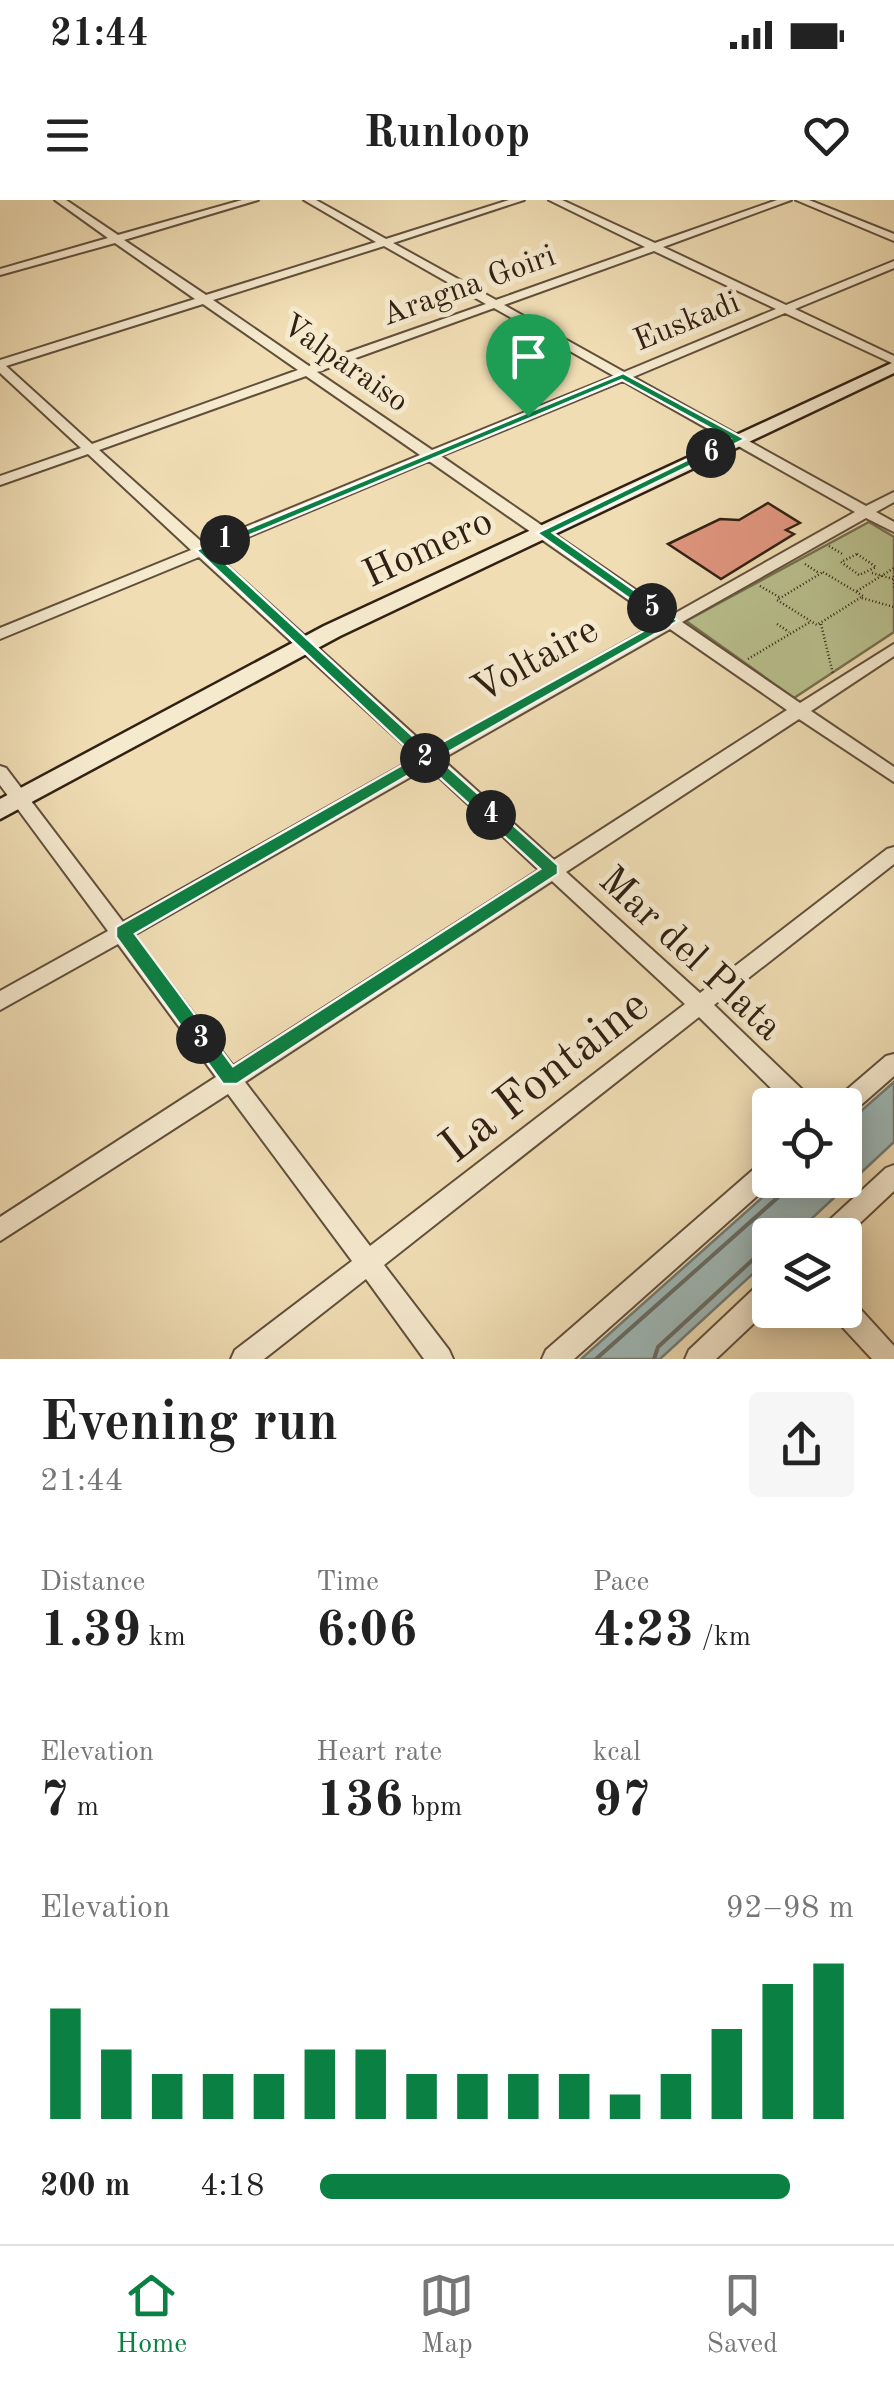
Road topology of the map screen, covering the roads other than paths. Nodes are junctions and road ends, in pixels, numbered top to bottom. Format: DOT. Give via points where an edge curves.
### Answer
graph roads {
  1 [pos="60,200"];
  2 [pos="253,200"];
  3 [pos="309,200"];
  4 [pos="518,200"];
  5 [pos="554,200"];
  6 [pos="786,200"];
  7 [pos="801,200"];
  8 [pos="119,238"];
  9 [pos="894,238"];
  10 [pos="385,242"];
  11 [pos="653,247"];
  12 [pos="894,264"];
  13 [pos="0,272"];
  14 [pos="206,299"];
  15 [pos="495,303"];
  16 [pos="785,309"];
  17 [pos="894,364"];
  18 [pos="0,366"];
  19 [pos="310,371"];
  20 [pos="623,376"];
  21 [pos="739,439"];
  22 [pos="91,449"];
  23 [pos="432,455"];
  24 [pos="0,482"];
  25 [pos="894,496"];
  26 [pos="867,512"];
  27 [pos="894,528"];
  28 [pos="544,533"];
  29 [pos="203,550"];
  30 [pos="671,621"];
  31 [pos="0,634"];
  32 [pos="304,645"];
  33 [pos="894,648"];
  34 [pos="799,709"];
  35 [pos="427,758"];
  36 [pos="0,772"];
  37 [pos="894,776"];
  38 [pos="10,805"];
  39 [pos="894,854"];
  40 [pos="552,870"];
  41 [pos="123,932"];
  42 [pos="0,1002"];
  43 [pos="700,1005"];
  44 [pos="894,1063"];
  45 [pos="230,1078"];
  46 [pos="785,1088"];
  47 [pos="862,1090"];
  48 [pos="894,1176"];
  49 [pos="752,1186"];
  50 [pos="848,1218"];
  51 [pos="0,1230"];
  52 [pos="370,1264"];
  53 [pos="752,1307"];
  54 [pos="860,1328"];
  55 [pos="244,1359"];
  56 [pos="440,1359"];
  57 [pos="555,1359"];
  58 [pos="698,1359"];
  59 [pos="888,1359"];
  1 -- 8 [label="street, Valparaiso"];
  2 -- 8 [label="street"];
  3 -- 10 [label="street"];
  4 -- 10 [label="street"];
  5 -- 11 [label="street"];
  6 -- 11 [label="street, Aragna Goiri"];
  7 -- 9 [label="street"];
  8 -- 13 [label="street"];
  8 -- 14 [label="street, Valparaiso"];
  10 -- 14 [label="street"];
  10 -- 15 [label="street"];
  11 -- 15 [label="street, Aragna Goiri"];
  11 -- 16 [label="street"];
  12 -- 16 [label="street, Euskadi"];
  14 -- 18 [label="street"];
  14 -- 19 [label="street, Valparaiso"];
  15 -- 19 [label="street, Aragna Goiri"];
  15 -- 20 [label="street"];
  16 -- 17 [label="street"];
  16 -- 20 [label="street, Euskadi"];
  17 -- 21 [label="main road, Homero"];
  18 -- 22 [label="street, Mar del Plata"];
  19 -- 22 [label="street, Aragna Goiri"];
  19 -- 23 [label="street, Valparaiso"];
  20 -- 21 [label="street"];
  20 -- 23 [label="street, Euskadi"];
  21 -- 26 [label="street"];
  21 -- 28 [label="main road, Homero"];
  22 -- 24 [label="street, Aragna Goiri"];
  22 -- 29 [label="street, Mar del Plata"];
  23 -- 28 [label="street, Valparaiso"];
  23 -- 29 [label="street, Euskadi"];
  25 -- 26 [label="street, Voltaire"];
  26 -- 27 [label="street"];
  26 -- 30 [label="street, Voltaire"];
  28 -- 30 [label="street, Valparaiso"];
  28 -- 32 [label="main road, Homero"];
  29 -- 31 [label="street, Euskadi"];
  29 -- 32 [label="street, Mar del Plata"];
  30 -- 34 [label="street, Valparaiso"];
  30 -- 35 [label="street, Voltaire"];
  32 -- 35 [label="street, Mar del Plata"];
  32 -- 38 [label="main road, Homero"];
  33 -- 34 [label="street"];
  34 -- 37 [label="street, Valparaiso"];
  34 -- 40 [label="street"];
  35 -- 40 [label="street, Mar del Plata"];
  35 -- 41 [label="street, Voltaire"];
  36 -- 38 [label="street"];
  38 -- 41 [label="street"];
  39 -- 43 [label="street, La Fontaine"];
  40 -- 43 [label="street, Mar del Plata"];
  40 -- 45 [label="street"];
  41 -- 42 [label="street, Voltaire"];
  41 -- 45 [label="street"];
  43 -- 46 [label="street, Mar del Plata"];
  43 -- 52 [label="street, La Fontaine"];
  44 -- 47 [label="street"];
  45 -- 51 [label="street"];
  45 -- 52 [label="street"];
  48 -- 50 [label="street"];
  49 -- 57 [label="street"];
  52 -- 55 [label="street, La Fontaine"];
  52 -- 56 [label="street"];
  53 -- 58 [label="street"];
  54 -- 59 [label="street"];
}
